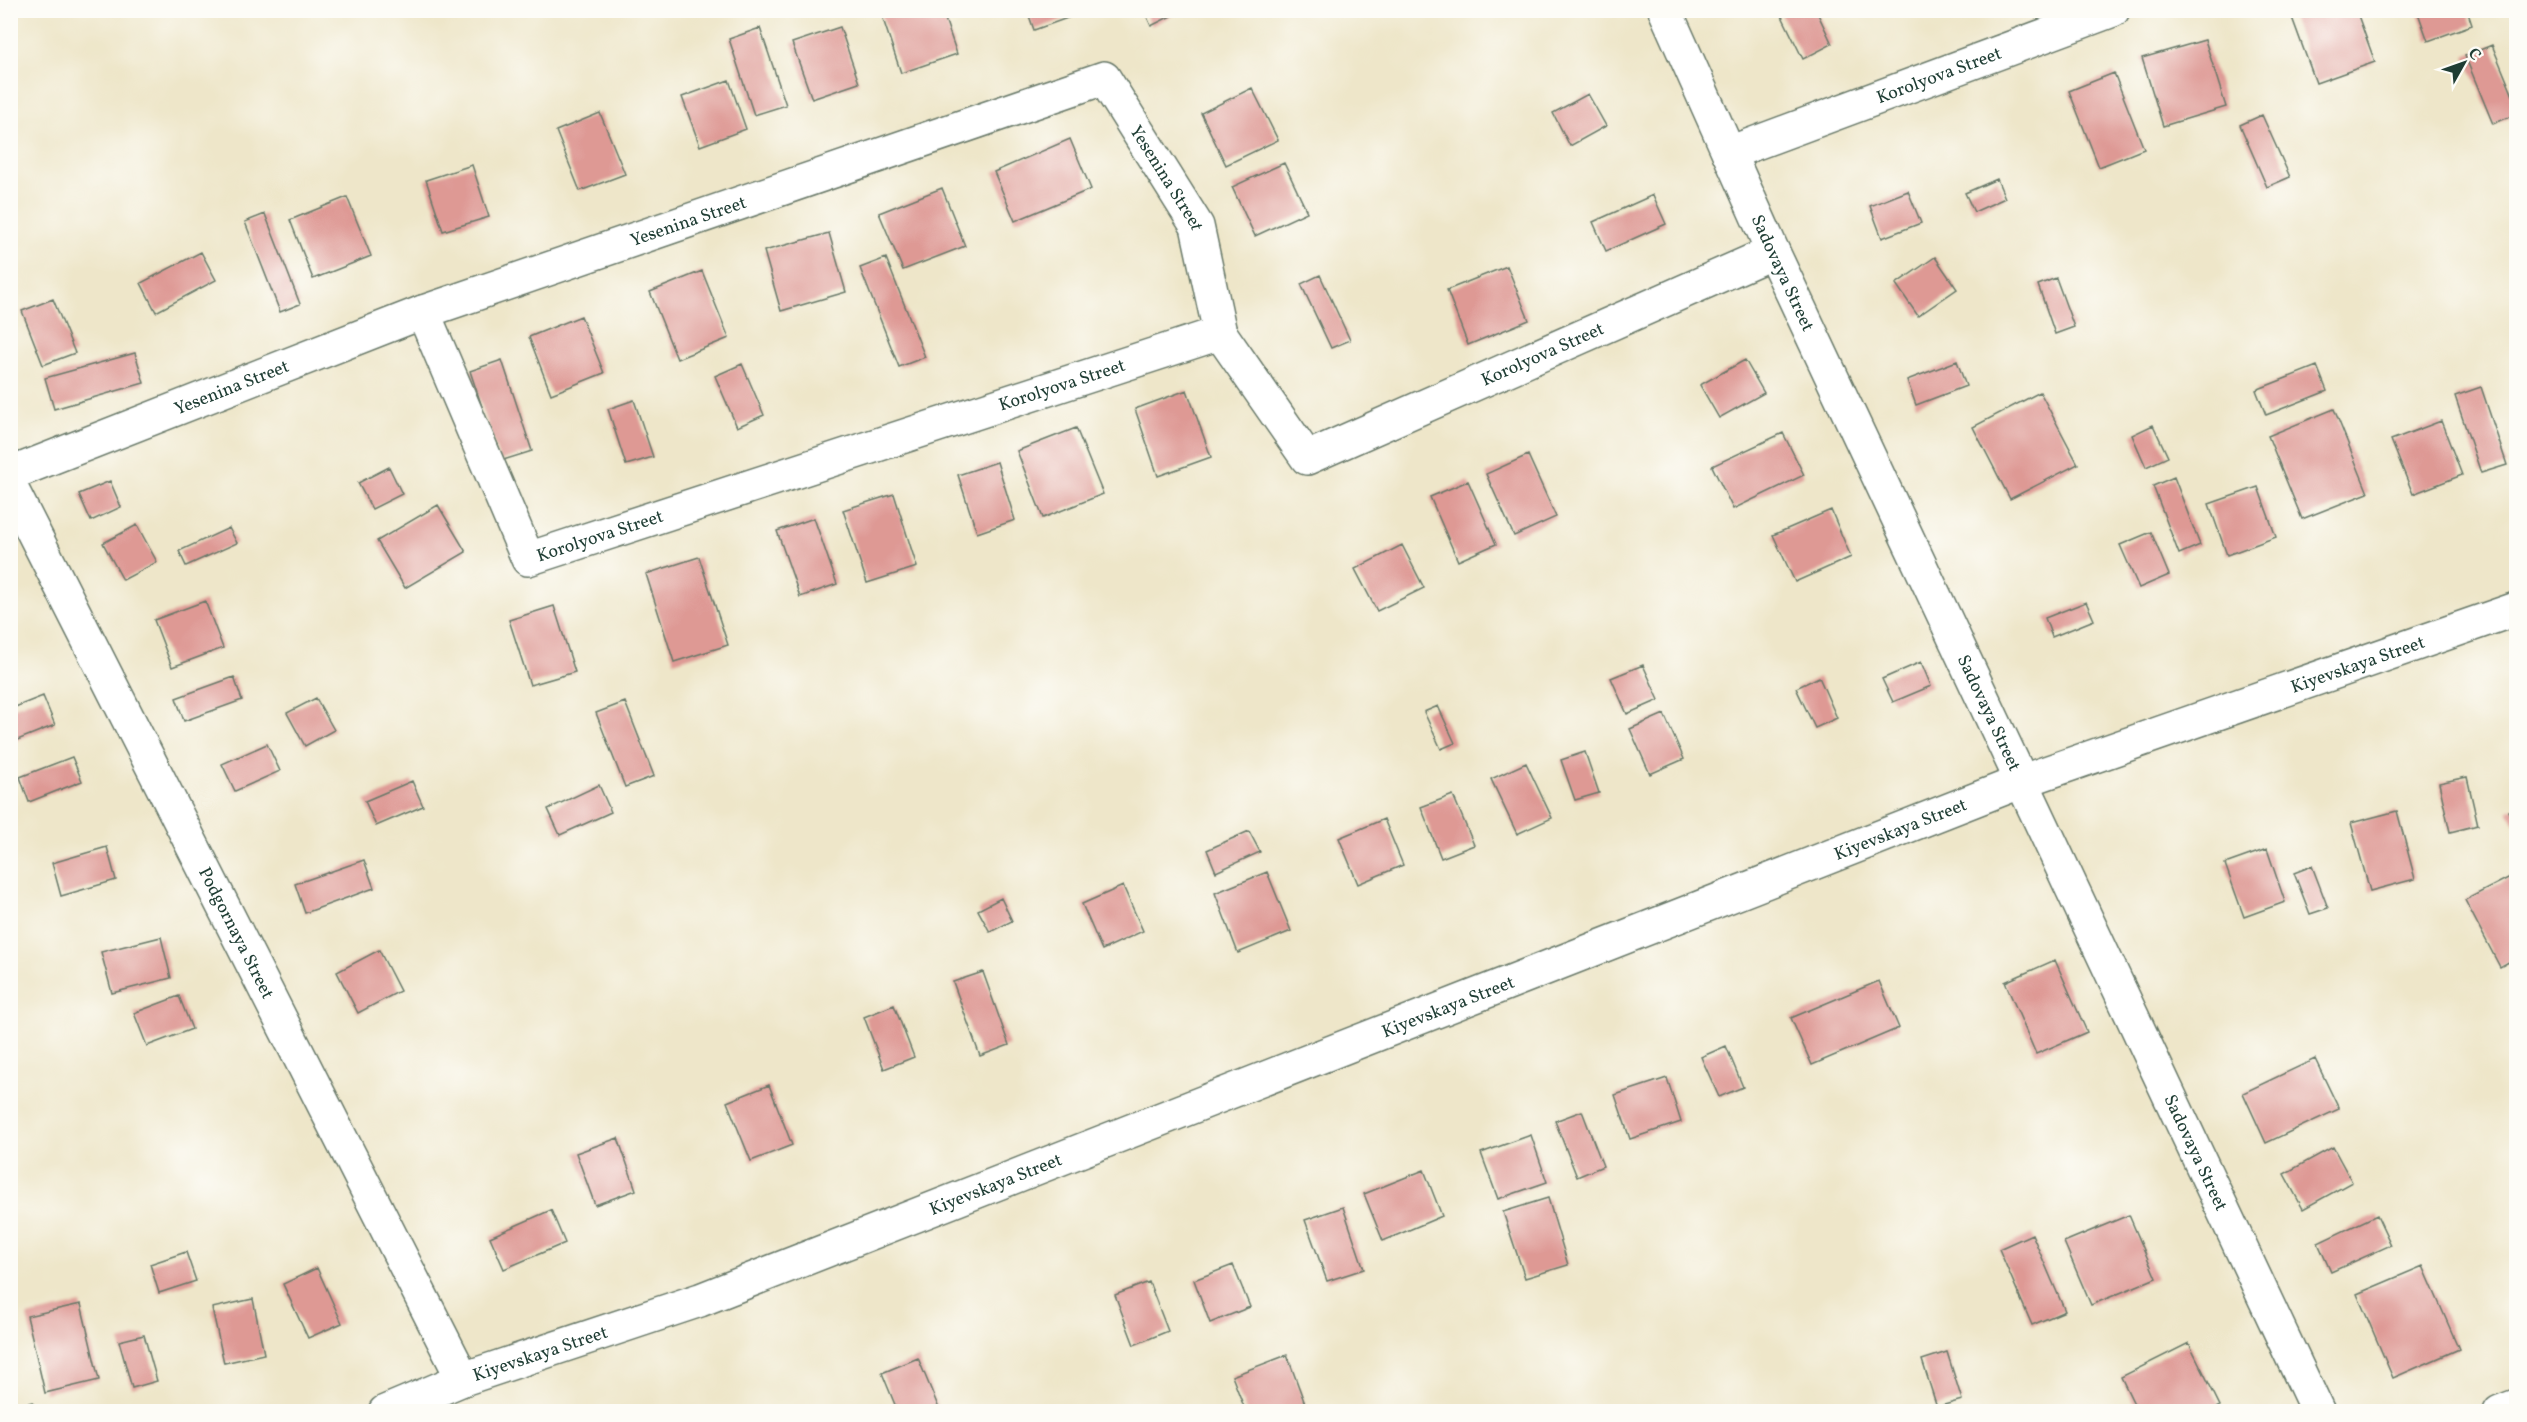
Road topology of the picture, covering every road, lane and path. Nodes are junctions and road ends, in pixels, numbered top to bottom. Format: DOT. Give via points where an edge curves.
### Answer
graph roads {
  1 [pos="1665,10"];
  2 [pos="2113,10"];
  3 [pos="1729,153"];
  4 [pos="1773,252"];
  5 [pos="423,312"];
  6 [pos="1220,333"];
  7 [pos="10,474"];
  8 [pos="10,486"];
  9 [pos="2517,609"];
  10 [pos="2020,782"];
  11 [pos="463,1379"];
  12 [pos="2517,1406"];
  13 [pos="385,1412"];
  14 [pos="2318,1412"];
  15 [pos="2500,1412"];
  1 -- 3 [label="street, Sadovaya Street"];
  2 -- 3 [label="street, Korolyova Street"];
  3 -- 4 [label="street, Sadovaya Street"];
  4 -- 6 [label="street, Korolyova Street" via="1307,458"];
  4 -- 10 [label="street, Sadovaya Street"];
  5 -- 6 [label="street, Korolyova Street" via="528,559"];
  5 -- 6 [label="street, Yesenina Street" via="1104,78 1197,225"];
  5 -- 7 [label="street, Yesenina Street"];
  8 -- 11 [label="street, Podgornaya Street"];
  9 -- 10 [label="street, Kiyevskaya Street"];
  10 -- 11 [label="street, Kiyevskaya Street" via="700,1300"];
  10 -- 14 [label="street, Sadovaya Street"];
  11 -- 13 [label="street, Kiyevskaya Street"];
  12 -- 15 [label="street"];
}
